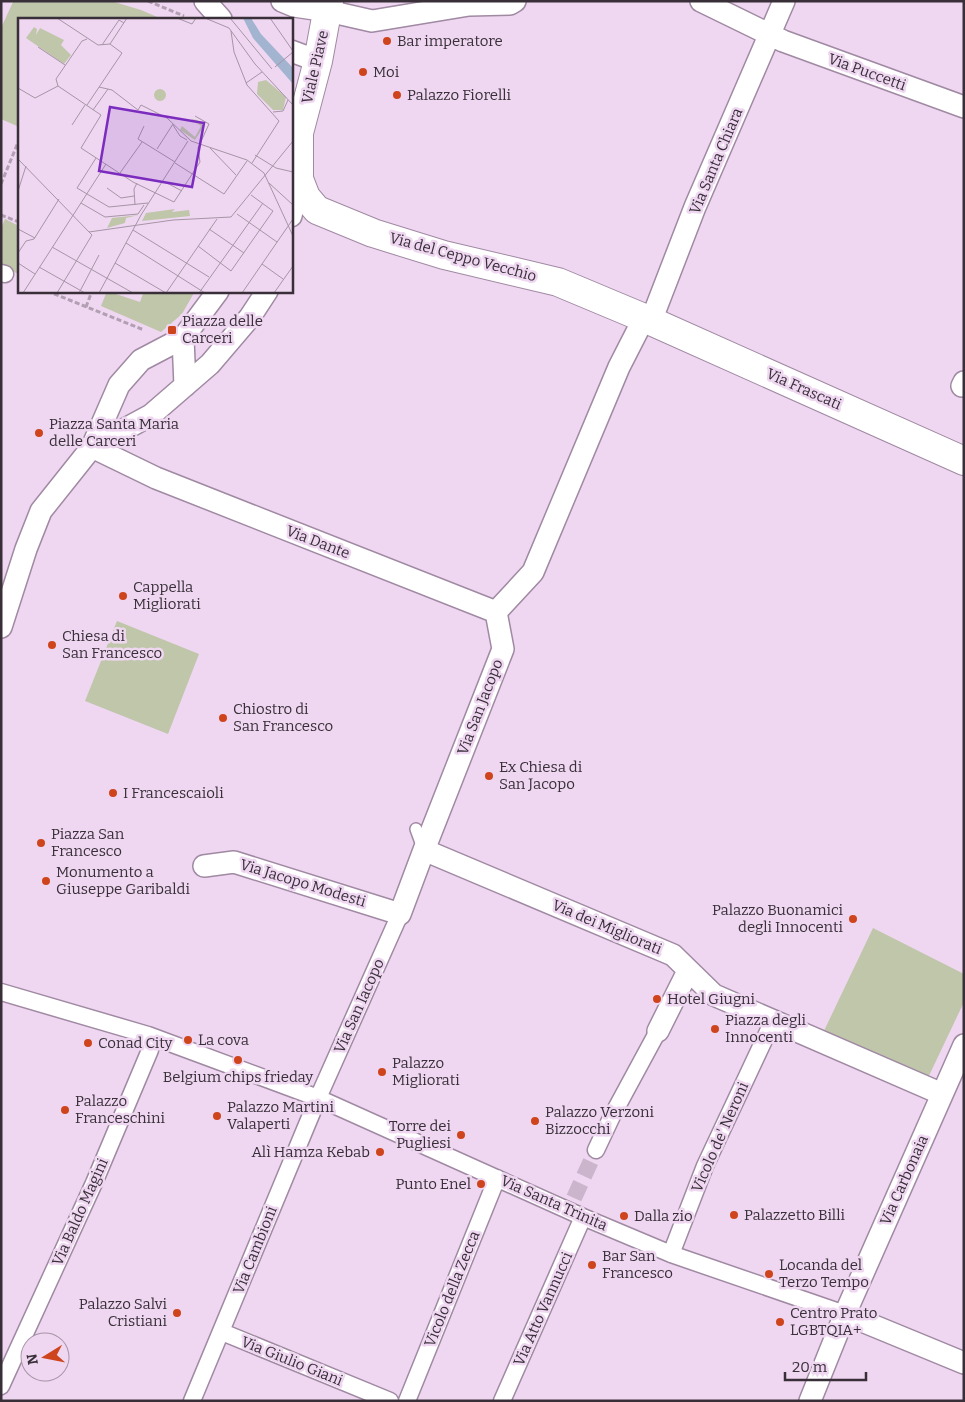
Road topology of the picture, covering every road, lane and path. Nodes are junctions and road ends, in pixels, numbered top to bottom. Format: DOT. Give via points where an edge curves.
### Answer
graph roads {
  1 [pos="148,1"];
  2 [pos="205,1"];
  3 [pos="282,1"];
  4 [pos="515,1"];
  5 [pos="701,1"];
  6 [pos="784,1"];
  7 [pos="329,6"];
  8 [pos="188,18"];
  9 [pos="220,18"];
  10 [pos="770,35"];
  11 [pos="292,51"];
  12 [pos="318,61"];
  13 [pos="964,107"];
  14 [pos="295,141"];
  15 [pos="18,142"];
  16 [pos="299,179"];
  17 [pos="1,184"];
  18 [pos="292,211"];
  19 [pos="1,215"];
  20 [pos="18,222"];
  21 [pos="49,292"];
  22 [pos="92,292"];
  23 [pos="217,292"];
  24 [pos="266,292"];
  25 [pos="86,307"];
  26 [pos="648,319"];
  27 [pos="150,332"];
  28 [pos="183,338"];
  29 [pos="185,386"];
  30 [pos="92,448"];
  31 [pos="964,461"];
  32 [pos="496,612"];
  33 [pos="1,627"];
  34 [pos="416,829"];
  35 [pos="424,850"];
  36 [pos="204,866"];
  37 [pos="400,914"];
  38 [pos="688,970"];
  39 [pos="1,992"];
  40 [pos="773,1021"];
  41 [pos="658,1031"];
  42 [pos="148,1035"];
  43 [pos="964,1045"];
  44 [pos="942,1094"];
  45 [pos="318,1098"];
  46 [pos="596,1150"];
  47 [pos="496,1178"];
  48 [pos="583,1217"];
  49 [pos="670,1254"];
  50 [pos="845,1314"];
  51 [pos="222,1332"];
  52 [pos="964,1363"];
  53 [pos="1,1386"];
  54 [pos="192,1401"];
  55 [pos="390,1401"];
  56 [pos="407,1401"];
  57 [pos="502,1401"];
  58 [pos="810,1401"];
  1 -- 8 [label="path"];
  2 -- 9 [label="street"];
  3 -- 7 [label="street" via="294,6"];
  4 -- 7 [label="street" via="372,21"];
  5 -- 10 [label="street, Via Puccetti"];
  6 -- 10 [label="street, Via Santa Chiara"];
  7 -- 12 [label="street, Viale Piave"];
  10 -- 13 [label="street, Via Puccetti"];
  10 -- 26 [label="street, Via Santa Chiara"];
  11 -- 12 [label="street"];
  12 -- 14 [label="street, Viale Piave"];
  14 -- 16 [label="street, Viale Piave"];
  15 -- 17 [label="path"];
  16 -- 18 [label="street, Viale Piave"];
  16 -- 26 [label="street, Via del Ceppo Vecchio" via="306,197 317,210 334,218 444,255 558,282"];
  19 -- 20 [label="path"];
  21 -- 25 [label="path"];
  22 -- 25 [label="path"];
  23 -- 28 [label="street"];
  24 -- 29 [label="street" via="250,317 210,364"];
  25 -- 27 [label="path"];
  26 -- 31 [label="street, Via Frascati"];
  26 -- 32 [label="street" via="619,367 533,572"];
  28 -- 29 [label="street"];
  28 -- 30 [label="street" via="141,360 119,385"];
  29 -- 30 [label="street" via="151,415"];
  30 -- 32 [label="street, Via Dante" via="156,478"];
  30 -- 33 [label="street" via="41,511"];
  32 -- 35 [label="street, Via San Jacopo" via="503,649"];
  34 -- 35 [label="lane"];
  35 -- 37 [label="street, Via San Jacopo"];
  35 -- 38 [label="street, Via dei Migliorati" via="673,955"];
  36 -- 37 [label="street, Via Jacopo Modesti" via="234,862"];
  37 -- 45 [label="street, Via San Iacopo"];
  38 -- 40 [label="street, Via dei Migliorati" via="714,995"];
  38 -- 41 [label="street"];
  39 -- 42 [label="street"];
  40 -- 44 [label="street, Via dei Migliorati"];
  40 -- 49 [label="street, Vicolo de' Neroni" via="705,1166"];
  41 -- 46 [label="street"];
  42 -- 45 [label="street, Via Santa Trinita"];
  42 -- 53 [label="street, Via Baldo Magini" via="150,1050"];
  43 -- 44 [label="street, Via Carbonaia"];
  44 -- 50 [label="street, Via Carbonaia"];
  45 -- 47 [label="street, Via Santa Trinita"];
  45 -- 51 [label="street, Via Cambioni"];
  47 -- 48 [label="street, Via Santa Trinita" via="571,1204"];
  47 -- 56 [label="street, Vicolo della Zecca"];
  48 -- 49 [label="street, Via Santa Trinita"];
  48 -- 57 [label="street, Via Atto Vannucci"];
  49 -- 50 [label="street, Via Santa Trinita"];
  50 -- 52 [label="street, Via Santa Trinita"];
  50 -- 58 [label="street, Via Carbonaia"];
  51 -- 54 [label="street, Via Cambioni"];
  51 -- 55 [label="street, Via Giulio Giani"];
}
